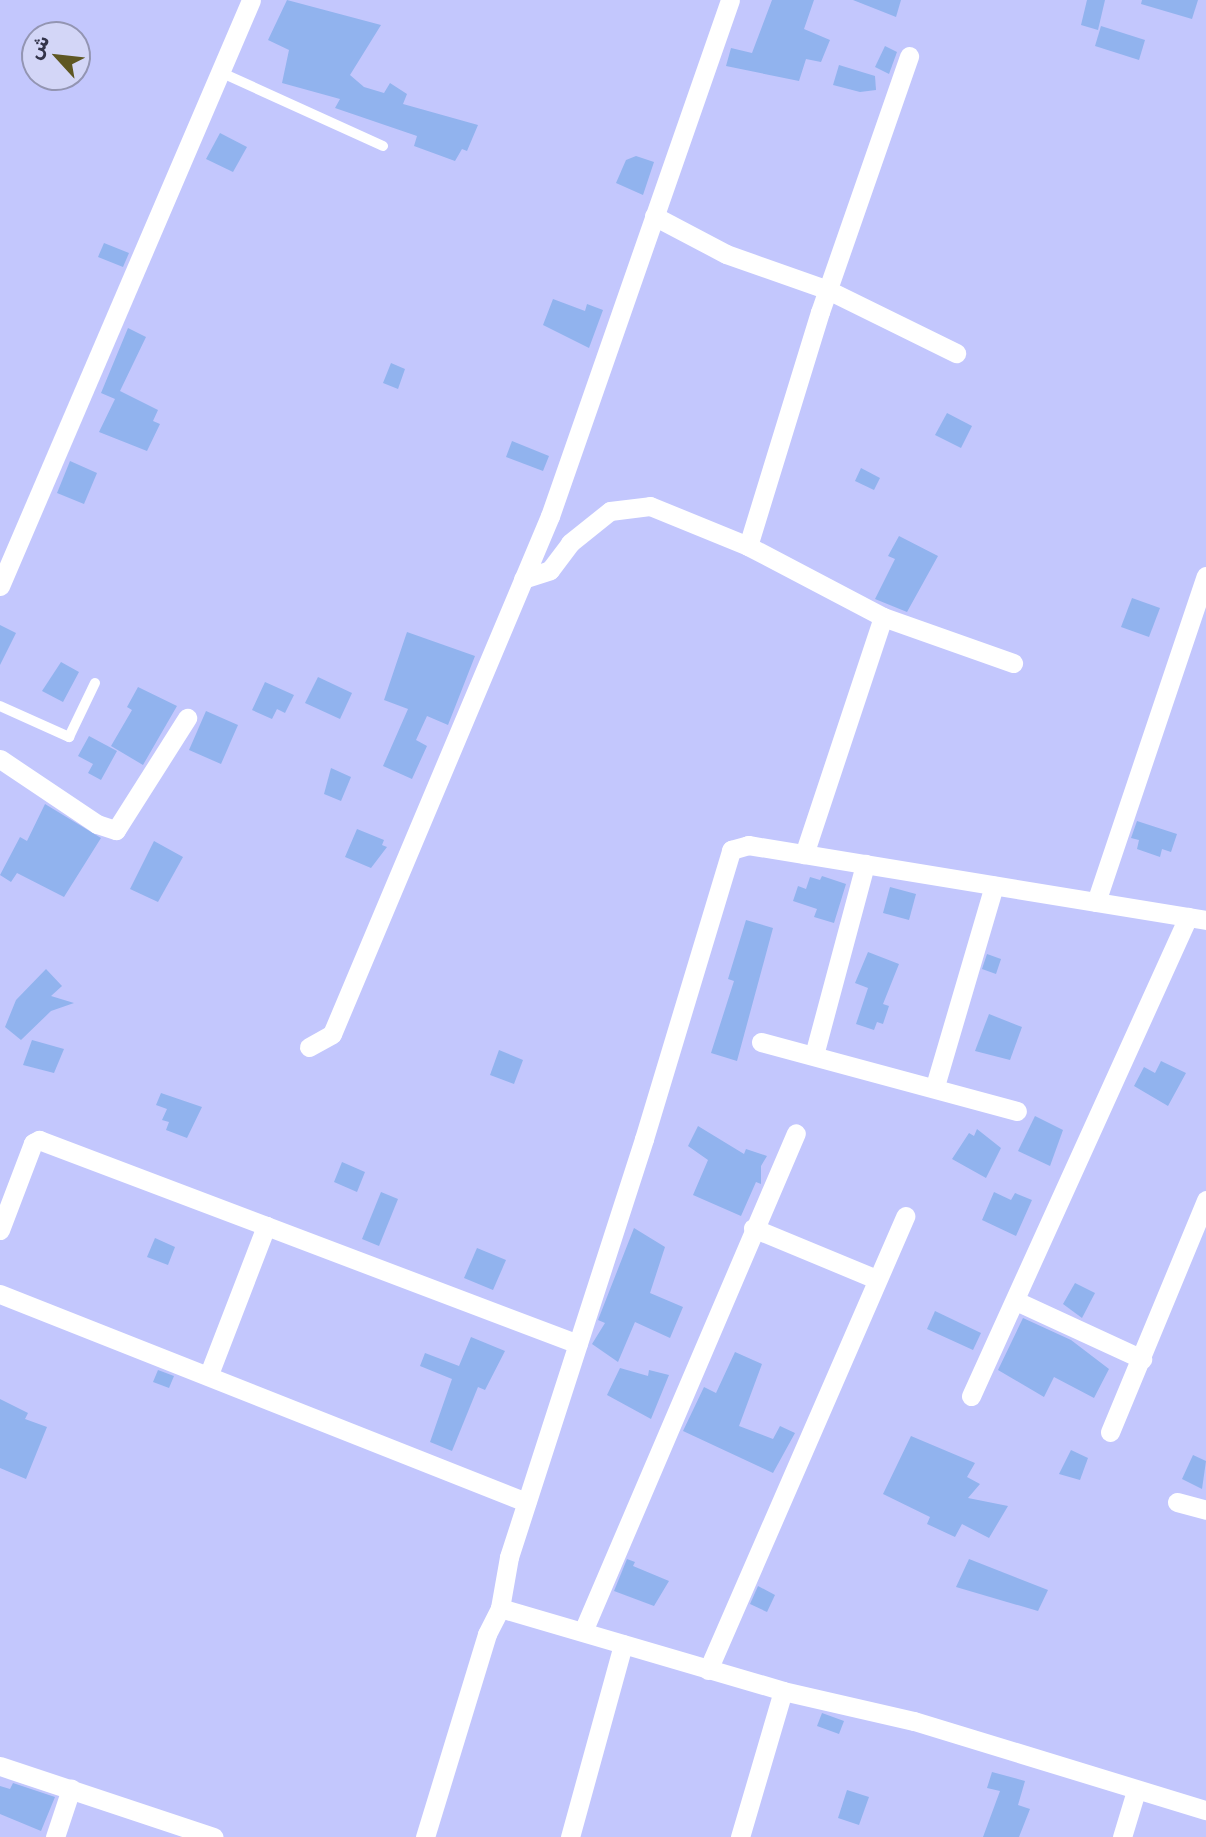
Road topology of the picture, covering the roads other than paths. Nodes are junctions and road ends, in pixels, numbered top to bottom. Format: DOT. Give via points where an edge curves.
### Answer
graph roads {
  1 [pos="251,0"];
  2 [pos="730,0"];
  3 [pos="909,56"];
  4 [pos="220,72"];
  5 [pos="383,146"];
  6 [pos="654,216"];
  7 [pos="828,290"];
  8 [pos="956,353"];
  9 [pos="748,546"];
  10 [pos="1206,576"];
  11 [pos="523,579"];
  12 [pos="0,586"];
  13 [pos="883,617"];
  14 [pos="1013,663"];
  15 [pos="95,683"];
  16 [pos="0,706"];
  17 [pos="187,718"];
  18 [pos="0,759"];
  19 [pos="804,854"];
  20 [pos="865,864"];
  21 [pos="994,886"];
  22 [pos="1096,902"];
  23 [pos="1197,919"];
  24 [pos="761,1042"];
  25 [pos="309,1046"];
  26 [pos="814,1055"];
  27 [pos="935,1086"];
  28 [pos="1017,1111"];
  29 [pos="796,1133"];
  30 [pos="1206,1200"];
  31 [pos="905,1216"];
  32 [pos="266,1226"];
  33 [pos="753,1228"];
  34 [pos="0,1230"];
  35 [pos="874,1278"];
  36 [pos="0,1294"];
  37 [pos="1016,1301"];
  38 [pos="578,1344"];
  39 [pos="1142,1359"];
  40 [pos="209,1374"];
  41 [pos="971,1396"];
  42 [pos="1110,1432"];
  43 [pos="526,1502"];
  44 [pos="1177,1502"];
  45 [pos="1206,1510"];
  46 [pos="500,1608"];
  47 [pos="584,1629"];
  48 [pos="623,1644"];
  49 [pos="708,1670"];
  50 [pos="783,1691"];
  51 [pos="0,1766"];
  52 [pos="71,1789"];
  53 [pos="1136,1791"];
  54 [pos="1206,1810"];
  55 [pos="55,1837"];
  56 [pos="213,1837"];
  57 [pos="425,1837"];
  58 [pos="570,1837"];
  59 [pos="740,1837"];
  60 [pos="1122,1837"];
  1 -- 4 [label="street"];
  2 -- 6 [label="street"];
  3 -- 7 [label="street"];
  4 -- 5 [label="lane"];
  4 -- 12 [label="street"];
  6 -- 7 [label="street" via="726,254"];
  6 -- 11 [label="street"];
  7 -- 8 [label="street"];
  7 -- 9 [label="street"];
  9 -- 11 [label="street" via="660,509 628,506 610,511 588,528 543,575"];
  9 -- 13 [label="street"];
  10 -- 22 [label="street"];
  11 -- 25 [label="street" via="332,1034"];
  13 -- 14 [label="street"];
  13 -- 19 [label="street"];
  15 -- 16 [label="lane" via="69,737"];
  17 -- 18 [label="street" via="116,830 97,824"];
  19 -- 20 [label="street"];
  19 -- 38 [label="street" via="748,845 731,850"];
  20 -- 21 [label="street"];
  20 -- 26 [label="street"];
  21 -- 22 [label="street"];
  21 -- 27 [label="street"];
  22 -- 23 [label="street"];
  23 -- 37 [label="street"];
  24 -- 26 [label="street"];
  26 -- 27 [label="street"];
  27 -- 28 [label="street"];
  29 -- 33 [label="street"];
  30 -- 39 [label="street"];
  31 -- 35 [label="street"];
  32 -- 34 [label="street" via="39,1140 33,1143"];
  32 -- 38 [label="street"];
  32 -- 40 [label="street"];
  33 -- 35 [label="street"];
  33 -- 47 [label="street"];
  35 -- 49 [label="street"];
  36 -- 40 [label="street"];
  37 -- 39 [label="street"];
  37 -- 41 [label="street"];
  38 -- 43 [label="street"];
  39 -- 42 [label="street"];
  40 -- 43 [label="street"];
  43 -- 46 [label="street"];
  44 -- 45 [label="street"];
  46 -- 47 [label="street"];
  46 -- 57 [label="street" via="487,1634"];
  47 -- 48 [label="street"];
  48 -- 49 [label="street"];
  48 -- 58 [label="street"];
  49 -- 50 [label="street"];
  50 -- 53 [label="street" via="914,1721"];
  50 -- 59 [label="street"];
  51 -- 52 [label="street"];
  52 -- 55 [label="street"];
  52 -- 56 [label="street"];
  53 -- 54 [label="street"];
  53 -- 60 [label="street"];
}
